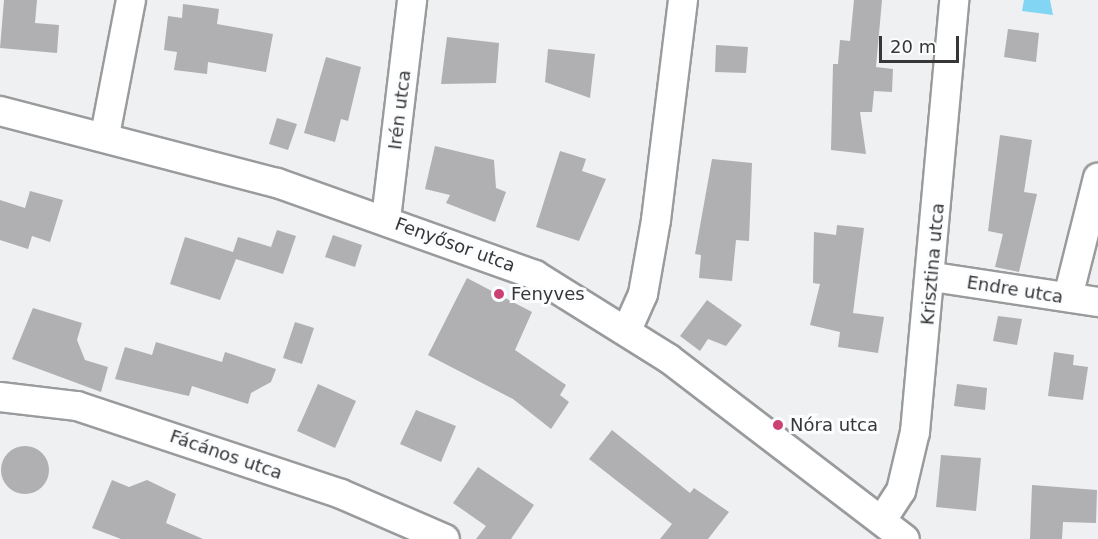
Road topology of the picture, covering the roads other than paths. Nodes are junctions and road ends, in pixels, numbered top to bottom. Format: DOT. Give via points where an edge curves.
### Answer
graph roads {
  1 [pos="131,0"];
  2 [pos="412,0"];
  3 [pos="683,0"];
  4 [pos="954,0"];
  5 [pos="0,111"];
  6 [pos="105,135"];
  7 [pos="1098,178"];
  8 [pos="386,219"];
  9 [pos="933,277"];
  10 [pos="1068,297"];
  11 [pos="1098,302"];
  12 [pos="627,330"];
  13 [pos="0,397"];
  14 [pos="882,520"];
  15 [pos="445,539"];
  16 [pos="905,539"];
  1 -- 6 [label="street"];
  2 -- 8 [label="street, Irén utca"];
  3 -- 12 [label="street" via="656,220 643,294"];
  4 -- 9 [label="street, Krisztina utca"];
  5 -- 6 [label="street, Fenyősor utca"];
  6 -- 8 [label="street, Fenyősor utca"];
  7 -- 10 [label="street"];
  8 -- 12 [label="street, Fenyősor utca" via="535,275"];
  9 -- 10 [label="street, Endre utca"];
  9 -- 14 [label="street, Krisztina utca" via="915,432 901,491"];
  10 -- 11 [label="street, Endre utca"];
  12 -- 14 [label="street, Fenyősor utca"];
  13 -- 15 [label="street, Fácános utca" via="77,406 341,494"];
  14 -- 16 [label="street, Fenyősor utca"];
}
